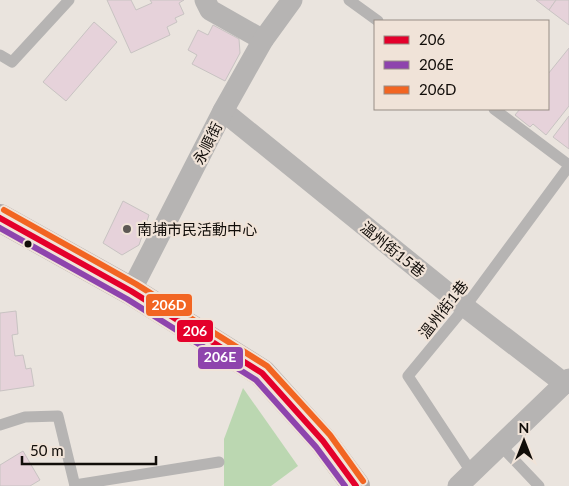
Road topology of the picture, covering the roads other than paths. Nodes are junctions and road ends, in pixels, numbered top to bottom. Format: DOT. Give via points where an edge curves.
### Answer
graph roads {
  1 [pos="69,0"];
  2 [pos="205,0"];
  3 [pos="292,0"];
  4 [pos="349,0"];
  5 [pos="377,20"];
  6 [pos="263,40"];
  7 [pos="0,55"];
  8 [pos="495,110"];
  9 [pos="223,111"];
  10 [pos="569,166"];
  11 [pos="0,218"];
  12 [pos="131,291"];
  13 [pos="465,307"];
  14 [pos="567,381"];
  15 [pos="0,425"];
  16 [pos="501,446"];
  17 [pos="219,462"];
  18 [pos="465,480"];
  19 [pos="75,485"];
  20 [pos="356,486"];
  21 [pos="538,486"];
  1 -- 7 [label="lane" via="12,62"];
  2 -- 6 [label="street" via="210,10"];
  3 -- 6 [label="street, 永順街"];
  4 -- 5 [label="lane"];
  6 -- 9 [label="street, 永順街"];
  8 -- 10 [label="lane"];
  9 -- 12 [label="street, 永順街"];
  9 -- 13 [label="street, 溫州街15巷"];
  10 -- 13 [label="lane, 溫州街1巷"];
  11 -- 12 [label="main road"];
  12 -- 20 [label="main road" via="262,372 323,441"];
  13 -- 14 [label="street, 溫州街15巷"];
  13 -- 18 [label="lane, 溫州街1巷" via="408,376"];
  14 -- 16 [label="street"];
  15 -- 19 [label="lane" via="25,417 58,416"];
  16 -- 18 [label="street"];
  16 -- 21 [label="lane"];
  17 -- 19 [label="lane"];
}
